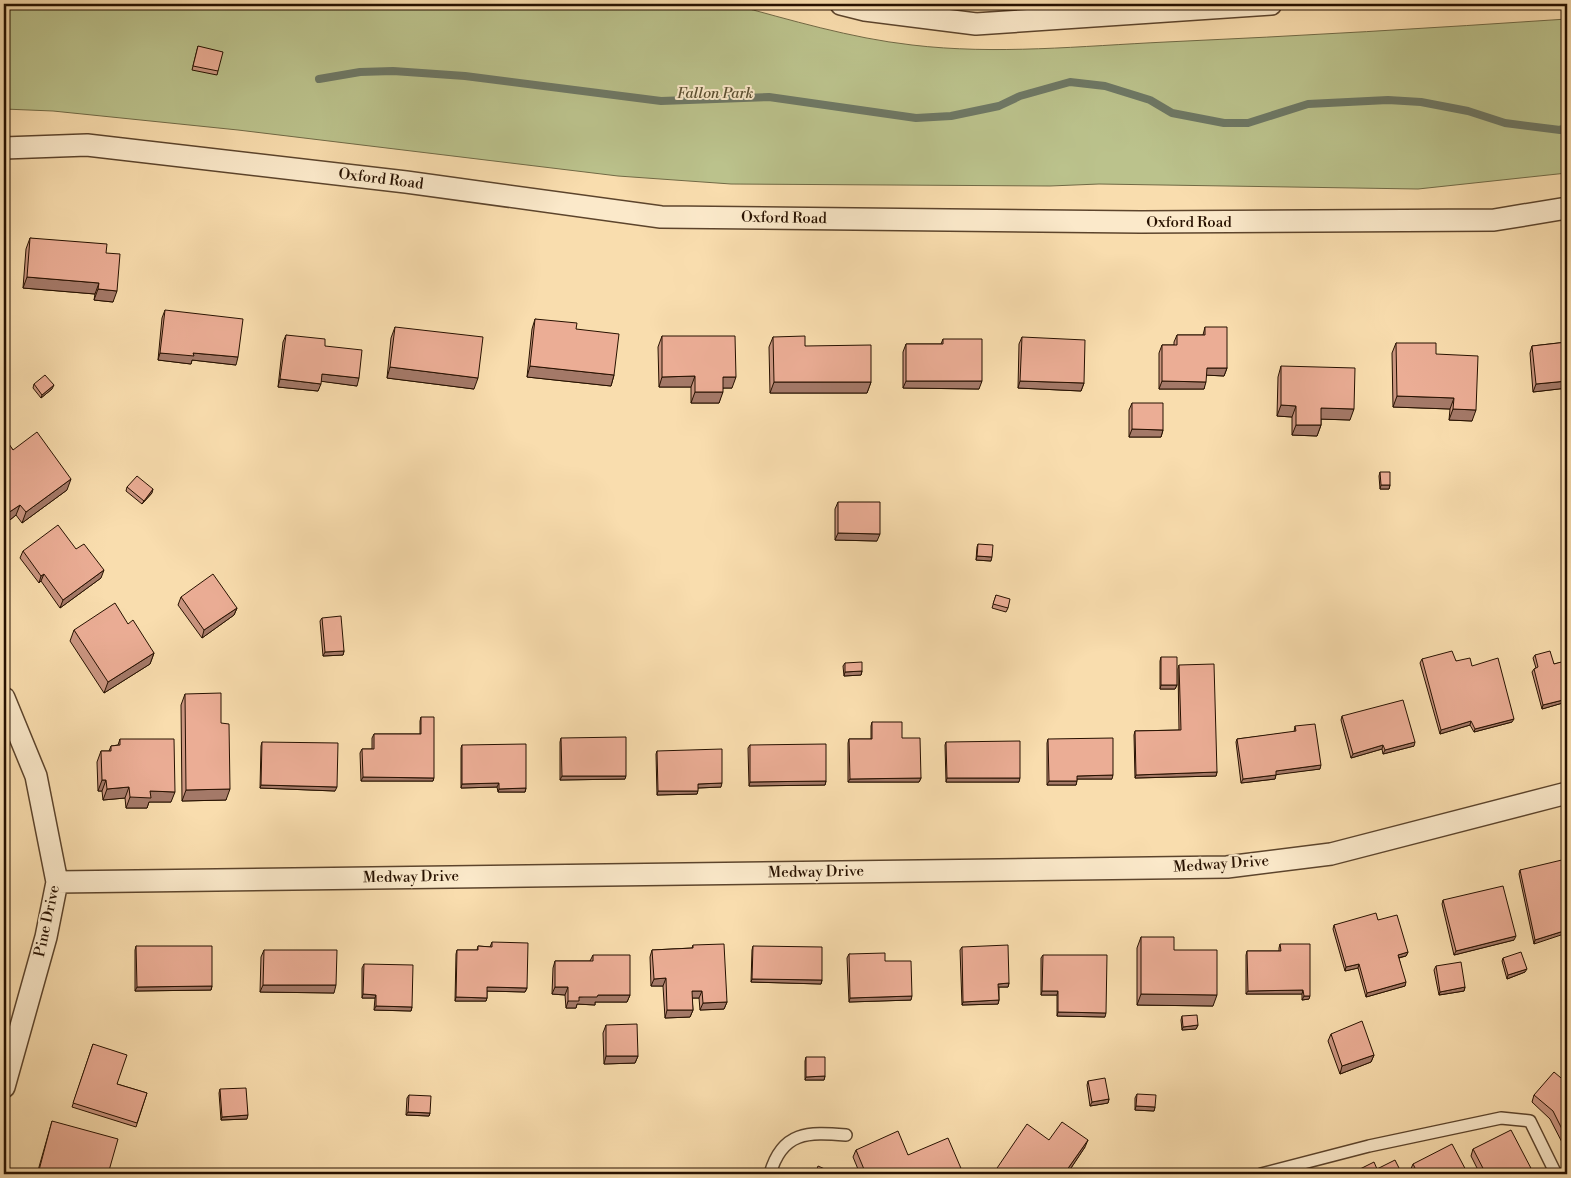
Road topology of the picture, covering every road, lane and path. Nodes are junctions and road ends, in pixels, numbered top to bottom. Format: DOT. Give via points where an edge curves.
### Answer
graph roads {
  1 [pos="841,4"];
  2 [pos="1271,4"];
  3 [pos="866,6"];
  4 [pos="4,148"];
  5 [pos="1567,208"];
  6 [pos="4,698"];
  7 [pos="1567,793"];
  8 [pos="57,882"];
  9 [pos="4,1087"];
  10 [pos="846,1135"];
  11 [pos="770,1174"];
  12 [pos="1260,1174"];
  13 [pos="1556,1174"];
  1 -- 3 [label="street"];
  2 -- 3 [label="street" via="976,24"];
  4 -- 5 [label="street, Oxford Road" via="87,146 406,182 661,217 1141,222 1494,220"];
  6 -- 8 [label="street, Pine Drive" via="36,776"];
  7 -- 8 [label="street, Medway Drive" via="1331,854 1227,867"];
  8 -- 9 [label="street, Pine Drive" via="46,937"];
  10 -- 11 [label="lane" via="813,1133 796,1136 781,1149"];
  12 -- 13 [label="lane" via="1369,1146 1501,1118 1530,1121"];
}
